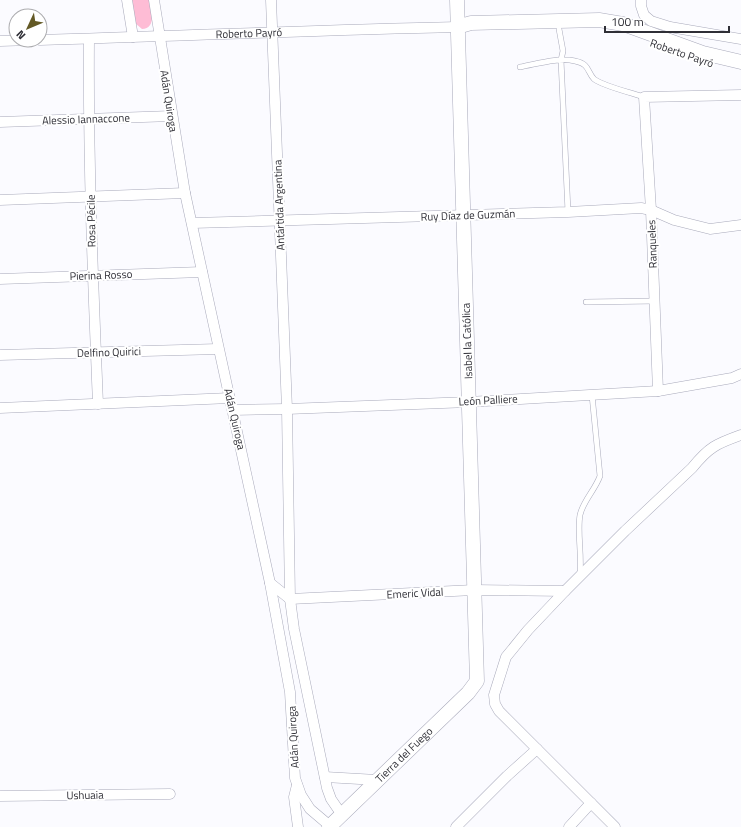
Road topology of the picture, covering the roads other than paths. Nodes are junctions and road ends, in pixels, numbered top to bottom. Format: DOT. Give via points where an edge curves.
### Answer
graph roads {
  1 [pos="127,0"];
  2 [pos="154,0"];
  3 [pos="271,0"];
  4 [pos="457,0"];
  5 [pos="641,3"];
  6 [pos="457,27"];
  7 [pos="558,29"];
  8 [pos="272,32"];
  9 [pos="133,37"];
  10 [pos="159,37"];
  11 [pos="741,38"];
  12 [pos="89,39"];
  13 [pos="48,40"];
  14 [pos="561,60"];
  15 [pos="741,62"];
  16 [pos="520,66"];
  17 [pos="741,71"];
  18 [pos="741,95"];
  19 [pos="644,97"];
  20 [pos="172,116"];
  21 [pos="88,119"];
  22 [pos="0,122"];
  23 [pos="185,193"];
  24 [pos="91,197"];
  25 [pos="0,200"];
  26 [pos="651,210"];
  27 [pos="568,212"];
  28 [pos="463,215"];
  29 [pos="280,221"];
  30 [pos="192,223"];
  31 [pos="741,225"];
  32 [pos="202,272"];
  33 [pos="92,275"];
  34 [pos="0,279"];
  35 [pos="655,301"];
  36 [pos="586,302"];
  37 [pos="218,349"];
  38 [pos="96,352"];
  39 [pos="0,356"];
  40 [pos="741,374"];
  41 [pos="658,391"];
  42 [pos="592,395"];
  43 [pos="230,398"];
  44 [pos="469,402"];
  45 [pos="98,404"];
  46 [pos="0,408"];
  47 [pos="287,409"];
  48 [pos="233,410"];
  49 [pos="741,435"];
  50 [pos="580,576"];
  51 [pos="270,583"];
  52 [pos="474,590"];
  53 [pos="565,591"];
  54 [pos="290,599"];
  55 [pos="300,658"];
  56 [pos="286,666"];
  57 [pos="477,681"];
  58 [pos="537,749"];
  59 [pos="325,777"];
  60 [pos="377,780"];
  61 [pos="296,785"];
  62 [pos="170,794"];
  63 [pos="0,796"];
  64 [pos="592,804"];
  65 [pos="342,815"];
  66 [pos="298,827"];
  67 [pos="329,827"];
  68 [pos="456,827"];
  69 [pos="569,827"];
  70 [pos="615,827"];
  1 -- 9 [label="street"];
  2 -- 10 [label="street, Adán Quiroga"];
  3 -- 8 [label="street, Antártida Argentina"];
  4 -- 6 [label="main road, Isabel la Católica"];
  5 -- 11 [label="street" via="644,15 651,22"];
  6 -- 7 [label="main road, Roberto Payró" via="472,30"];
  6 -- 8 [label="street, Roberto Payró"];
  6 -- 15 [label="main road, Roberto Payró" via="471,22 599,20 623,24 703,53"];
  6 -- 28 [label="main road, Isabel la Católica"];
  7 -- 14 [label="lane" via="563,51"];
  7 -- 17 [label="main road, Roberto Payró" via="621,33 700,61"];
  8 -- 10 [label="street, Roberto Payró"];
  8 -- 29 [label="street, Antártida Argentina"];
  9 -- 10 [label="street, Roberto Payró"];
  9 -- 12 [label="street, Roberto Payró"];
  10 -- 20 [label="street, Adán Quiroga"];
  12 -- 13 [label="street, Roberto Payró"];
  12 -- 21 [label="street, Rosa Pécile"];
  14 -- 16 [label="lane"];
  14 -- 19 [label="lane" via="576,61 587,66 594,79 601,83"];
  14 -- 27 [label="lane"];
  18 -- 19 [label="street"];
  19 -- 26 [label="street, Ranqueles"];
  20 -- 21 [label="street, Alessio Iannaccone"];
  20 -- 23 [label="street, Adán Quiroga"];
  21 -- 22 [label="street, Alessio Iannaccone"];
  21 -- 24 [label="street, Rosa Pécile"];
  23 -- 24 [label="street"];
  23 -- 30 [label="street, Adán Quiroga"];
  24 -- 25 [label="street"];
  24 -- 33 [label="street, Rosa Pécile"];
  26 -- 27 [label="street, Ruy Díaz de Guzmán" via="641,208"];
  26 -- 31 [label="street, Ruy Díaz de Guzmán" via="674,220 710,229"];
  26 -- 35 [label="street, Ranqueles"];
  27 -- 28 [label="street, Ruy Díaz de Guzmán"];
  28 -- 29 [label="street, Ruy Díaz de Guzmán"];
  28 -- 44 [label="main road, Isabel la Católica"];
  29 -- 30 [label="street, Ruy Díaz de Guzmán"];
  29 -- 47 [label="street, Antártida Argentina"];
  30 -- 32 [label="street, Adán Quiroga"];
  32 -- 33 [label="street, Pierina Rosso"];
  32 -- 37 [label="street, Adán Quiroga"];
  33 -- 34 [label="street, Pierina Rosso"];
  33 -- 38 [label="street, Rosa Pécile"];
  35 -- 36 [label="lane"];
  35 -- 41 [label="street, Ranqueles"];
  37 -- 38 [label="street, Delfino Quirici"];
  37 -- 43 [label="street, Adán Quiroga"];
  38 -- 39 [label="street, Delfino Quirici"];
  38 -- 45 [label="street, Rosa Pécile"];
  40 -- 41 [label="street, León Palliere" via="732,378"];
  41 -- 42 [label="street, León Palliere"];
  42 -- 44 [label="street, León Palliere"];
  42 -- 50 [label="lane" via="600,476 580,514"];
  43 -- 45 [label="street"];
  43 -- 48 [label="street, Adán Quiroga"];
  44 -- 47 [label="street, León Palliere"];
  44 -- 52 [label="main road, Isabel la Católica"];
  45 -- 46 [label="street"];
  47 -- 48 [label="street, León Palliere"];
  47 -- 54 [label="street, Adán Quiroga"];
  48 -- 51 [label="street, Adán Quiroga"];
  49 -- 50 [label="street" via="711,448"];
  50 -- 53 [label="street"];
  51 -- 54 [label="street"];
  51 -- 56 [label="street, Adán Quiroga"];
  52 -- 53 [label="street, Emeric Vidal"];
  52 -- 54 [label="street, Emeric Vidal"];
  52 -- 57 [label="main road, Isabel la Católica"];
  53 -- 58 [label="street" via="506,657 494,695 499,711"];
  54 -- 55 [label="street, Adán Quiroga"];
  55 -- 56 [label="street"];
  55 -- 59 [label="street, Adán Quiroga"];
  56 -- 61 [label="street, Adán Quiroga"];
  57 -- 60 [label="main road, Tierra del Fuego" via="468,693"];
  58 -- 64 [label="street"];
  58 -- 68 [label="street"];
  59 -- 60 [label="street"];
  59 -- 65 [label="street, Adán Quiroga" via="331,799"];
  60 -- 65 [label="main road, Tierra del Fuego"];
  61 -- 66 [label="street" via="294,797"];
  61 -- 67 [label="street, Adán Quiroga" via="310,808"];
  62 -- 63 [label="street, Ushuaia"];
  64 -- 69 [label="street"];
  64 -- 70 [label="street"];
  65 -- 67 [label="main road, Tierra del Fuego"];
}
